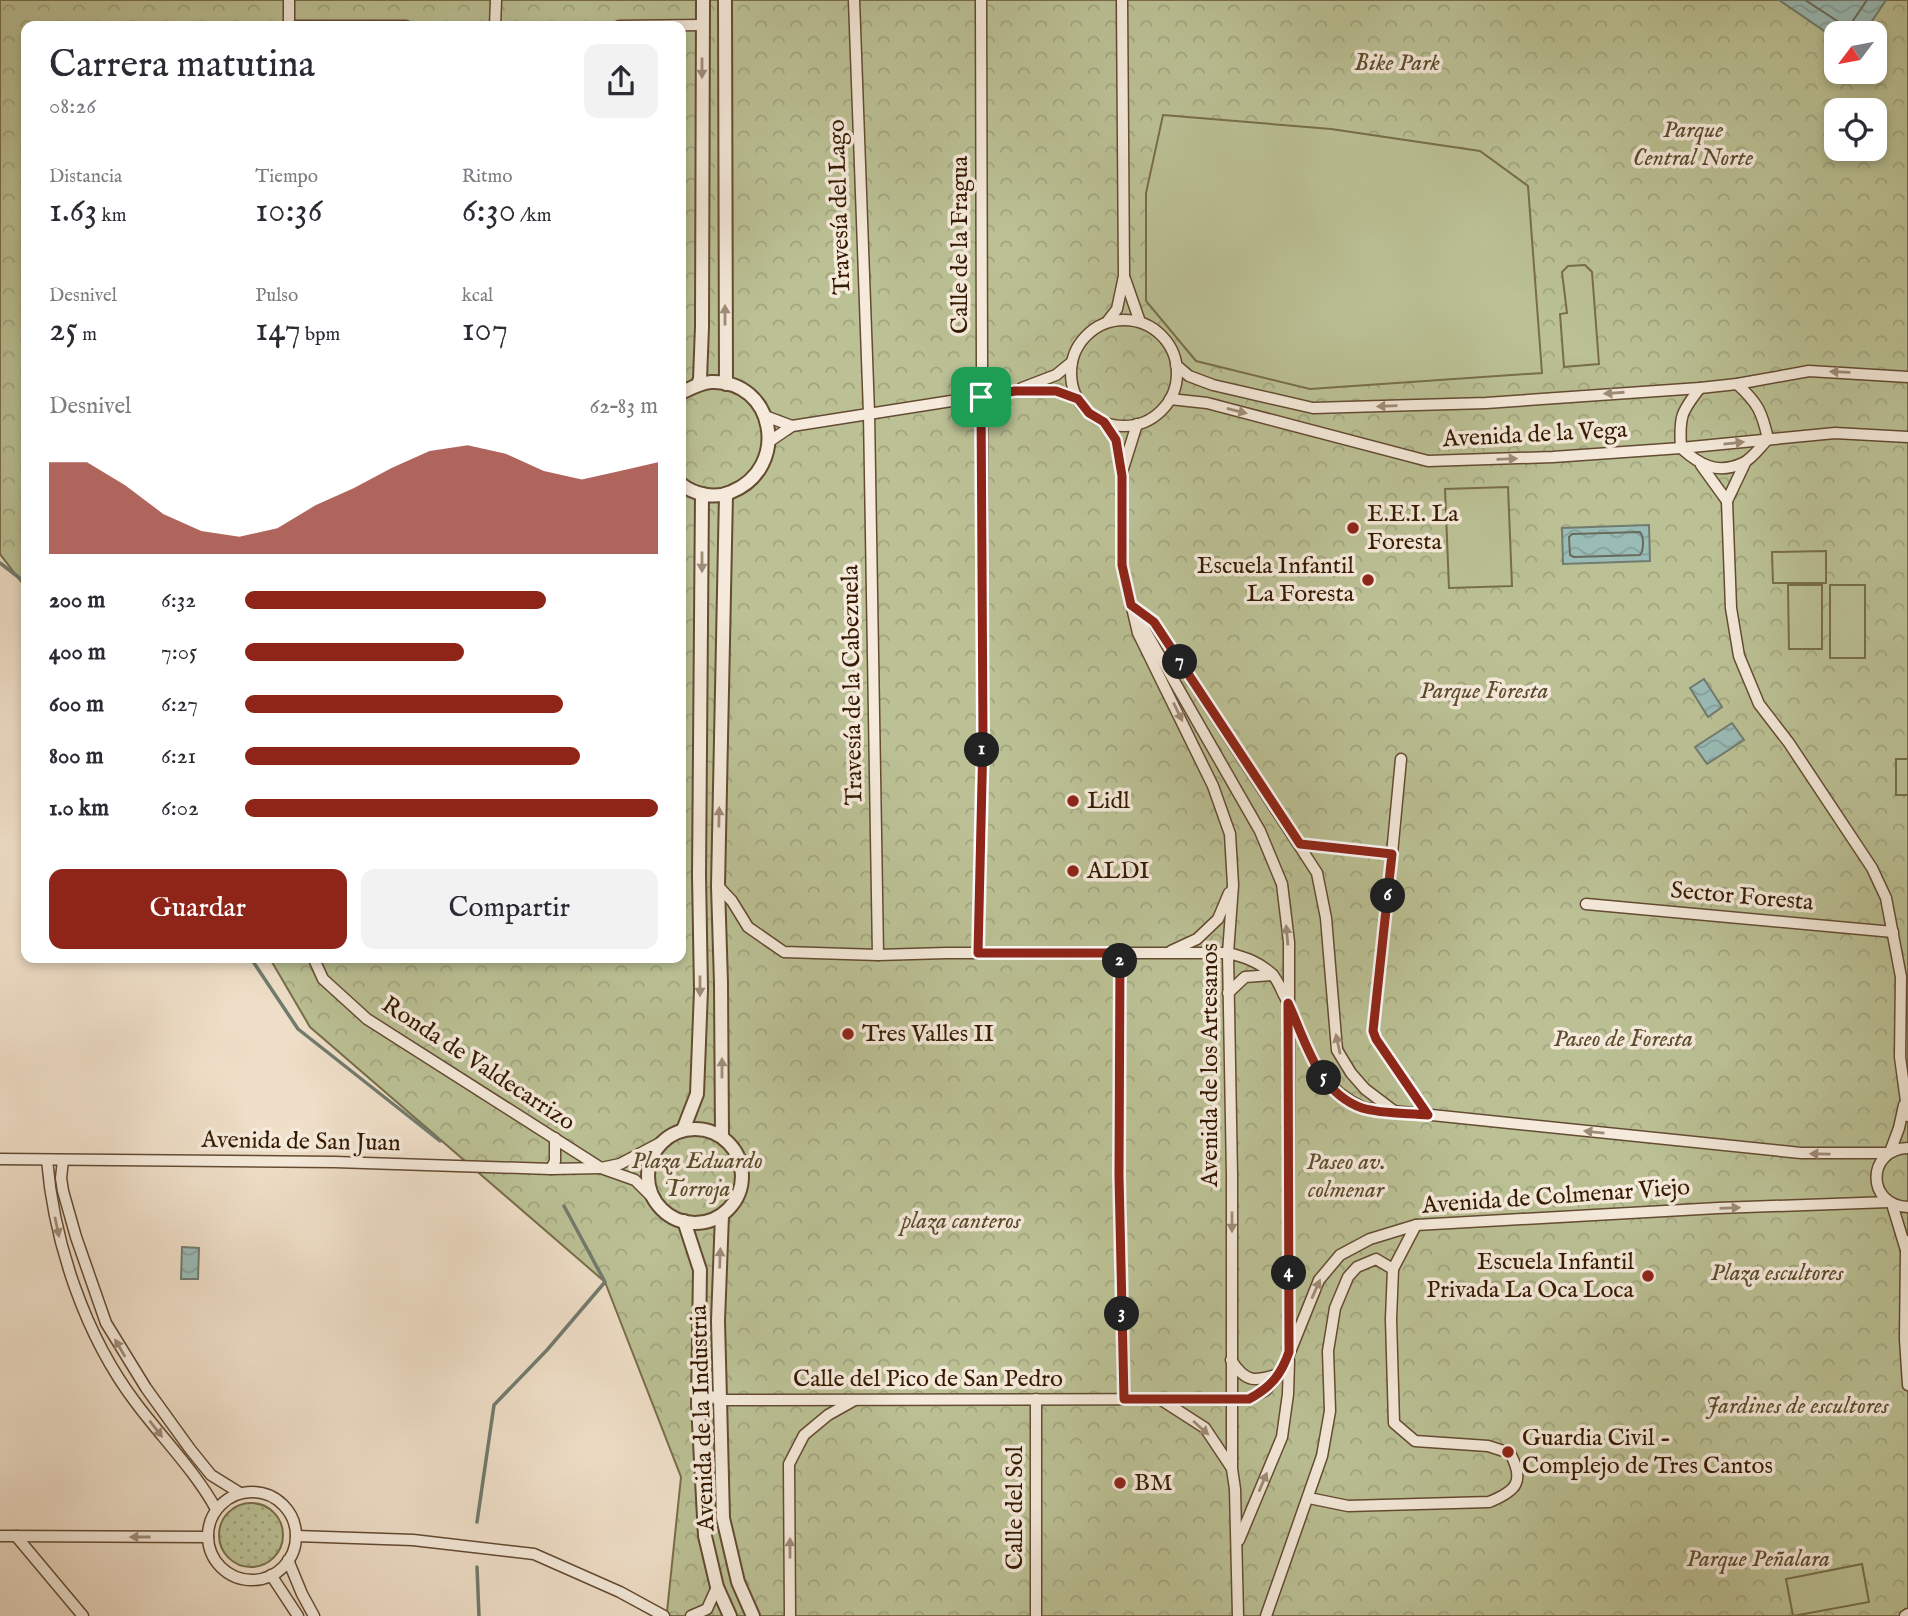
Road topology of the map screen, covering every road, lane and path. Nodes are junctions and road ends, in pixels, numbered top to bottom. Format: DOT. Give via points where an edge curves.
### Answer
graph roads {
  1 [pos="289,0"];
  2 [pos="496,0"];
  3 [pos="703,0"];
  4 [pos="725,0"];
  5 [pos="853,0"];
  6 [pos="981,0"];
  7 [pos="1122,0"];
  8 [pos="289,21"];
  9 [pos="495,21"];
  10 [pos="686,25"];
  11 [pos="702,25"];
  12 [pos="1125,276"];
  13 [pos="1107,322"];
  14 [pos="1140,322"];
  15 [pos="1072,362"];
  16 [pos="1176,365"];
  17 [pos="1908,377"];
  18 [pos="698,384"];
  19 [pos="726,384"];
  20 [pos="1737,384"];
  21 [pos="1700,388"];
  22 [pos="686,390"];
  23 [pos="1015,391"];
  24 [pos="981,397"];
  25 [pos="1078,399"];
  26 [pos="1170,399"];
  27 [pos="869,413"];
  28 [pos="765,416"];
  29 [pos="1104,422"];
  30 [pos="1137,424"];
  31 [pos="792,426"];
  32 [pos="1908,437"];
  33 [pos="1768,439"];
  34 [pos="770,441"];
  35 [pos="1681,448"];
  36 [pos="1745,463"];
  37 [pos="1701,465"];
  38 [pos="1122,476"];
  39 [pos="686,486"];
  40 [pos="702,494"];
  41 [pos="726,494"];
  42 [pos="1727,500"];
  43 [pos="1131,605"];
  44 [pos="1401,759"];
  45 [pos="1300,844"];
  46 [pos="1392,854"];
  47 [pos="1233,885"];
  48 [pos="718,886"];
  49 [pos="1586,904"];
  50 [pos="1893,932"];
  51 [pos="978,953"];
  52 [pos="1120,953"];
  53 [pos="1168,953"];
  54 [pos="1228,953"];
  55 [pos="878,955"];
  56 [pos="316,963"];
  57 [pos="1273,975"];
  58 [pos="1228,993"];
  59 [pos="1288,1003"];
  60 [pos="1905,1101"];
  61 [pos="1396,1112"];
  62 [pos="1428,1115"];
  63 [pos="1908,1116"];
  64 [pos="683,1130"];
  65 [pos="722,1137"];
  66 [pos="555,1138"];
  67 [pos="660,1143"];
  68 [pos="1908,1148"];
  69 [pos="1889,1153"];
  70 [pos="0,1159"];
  71 [pos="47,1160"];
  72 [pos="63,1160"];
  73 [pos="601,1168"];
  74 [pos="551,1169"];
  75 [pos="655,1200"];
  76 [pos="1890,1203"];
  77 [pos="1908,1207"];
  78 [pos="722,1214"];
  79 [pos="684,1221"];
  80 [pos="1416,1225"];
  81 [pos="1907,1246"];
  82 [pos="1393,1269"];
  83 [pos="1289,1352"];
  84 [pos="1231,1360"];
  85 [pos="1282,1372"];
  86 [pos="1908,1385"];
  87 [pos="698,1391"];
  88 [pos="1231,1398"];
  89 [pos="1036,1399"];
  90 [pos="1124,1399"];
  91 [pos="1159,1399"];
  92 [pos="720,1400"];
  93 [pos="854,1400"];
  94 [pos="1232,1469"];
  95 [pos="240,1493"];
  96 [pos="1309,1497"];
  97 [pos="216,1509"];
  98 [pos="0,1536"];
  99 [pos="16,1536"];
  100 [pos="208,1536"];
  101 [pos="296,1536"];
  102 [pos="1237,1545"];
  103 [pos="288,1560"];
  104 [pos="271,1575"];
  105 [pos="717,1587"];
  106 [pos="83,1616"];
  107 [pos="298,1616"];
  108 [pos="314,1616"];
  109 [pos="664,1616"];
  110 [pos="691,1616"];
  111 [pos="730,1616"];
  112 [pos="753,1616"];
  113 [pos="790,1616"];
  114 [pos="1036,1616"];
  115 [pos="1238,1616"];
  116 [pos="1266,1616"];
  1 -- 8 [label="street"];
  2 -- 9 [label="street"];
  3 -- 11 [label="street"];
  19 -- 4 [label="street, one-way"];
  5 -- 27 [label="street, Travesía del Lago"];
  6 -- 24 [label="street, Calle de la Fragua"];
  7 -- 12 [label="street"];
  10 -- 11 [label="street"];
  11 -- 18 [label="street, one-way"];
  12 -- 13 [label="street" via="1117,309"];
  12 -- 14 [label="street"];
  13 -- 14 [label="street"];
  13 -- 15 [label="street" via="1084,337"];
  14 -- 16 [label="street" via="1164,338"];
  15 -- 23 [label="street" via="1056,375"];
  15 -- 25 [label="street"];
  21 -- 16 [label="street, Avenida de la Vega, one-way" via="1486,403 1313,408 1213,385"];
  16 -- 26 [label="street"];
  17 -- 20 [label="street, Avenida de la Vega, one-way" via="1809,371"];
  18 -- 19 [label="street"];
  18 -- 22 [label="street"];
  19 -- 28 [label="street" via="742,390"];
  20 -- 21 [label="street, Avenida de la Vega"];
  20 -- 33 [label="street" via="1762,414"];
  21 -- 35 [label="street" via="1679,422"];
  23 -- 24 [label="street"];
  23 -- 25 [label="street" via="1056,391"];
  24 -- 27 [label="street"];
  24 -- 51 [label="street, Calle de la Fragua" via="983,738"];
  25 -- 29 [label="street"];
  26 -- 30 [label="street"];
  26 -- 35 [label="street, Avenida de la Vega, one-way" via="1208,403 1428,461"];
  27 -- 31 [label="street"];
  27 -- 55 [label="street, Travesía de la Cabezuela"];
  28 -- 31 [label="street"];
  28 -- 34 [label="street"];
  29 -- 30 [label="street"];
  29 -- 38 [label="street, Avenida de los Artesanos" via="1116,440"];
  30 -- 38 [label="street, Avenida de los Artesanos"];
  31 -- 34 [label="street"];
  32 -- 33 [label="street, Avenida de la Vega" via="1835,433"];
  35 -- 33 [label="street, Avenida de la Vega, one-way"];
  33 -- 36 [label="street"];
  34 -- 41 [label="street" via="757,475"];
  35 -- 37 [label="street"];
  36 -- 37 [label="street" via="1723,469"];
  36 -- 42 [label="street"];
  37 -- 42 [label="street"];
  38 -- 43 [label="street, Avenida de los Artesanos" via="1122,565"];
  39 -- 40 [label="street"];
  40 -- 41 [label="street"];
  40 -- 64 [label="street, one-way" via="700,1003 697,1094"];
  48 -- 41 [label="street, one-way"];
  42 -- 50 [label="street" via="1731,608 1739,656 1759,704 1872,868 1886,898"];
  43 -- 45 [label="street" via="1154,622"];
  43 -- 47 [label="street, Avenida de los Artesanos, one-way" via="1138,633 1219,800 1230,834"];
  59 -- 43 [label="street, Avenida de los Artesanos, one-way" via="1289,942 1282,884 1260,831"];
  44 -- 46 [label="street"];
  45 -- 46 [label="street"];
  61 -- 45 [label="street, one-way" via="1365,1089 1337,1050 1324,900 1317,873"];
  46 -- 62 [label="street" via="1373,1031"];
  47 -- 53 [label="street" via="1218,919 1197,939"];
  47 -- 54 [label="street, Avenida de los Artesanos"];
  48 -- 55 [label="street" via="748,926 784,953"];
  65 -- 48 [label="street, one-way"];
  49 -- 50 [label="street, Sector Foresta"];
  50 -- 60 [label="street" via="1901,977 1900,1057"];
  51 -- 52 [label="street"];
  51 -- 55 [label="street"];
  52 -- 53 [label="street"];
  52 -- 90 [label="street"];
  53 -- 54 [label="street"];
  54 -- 57 [label="street" via="1252,959"];
  54 -- 58 [label="street, Avenida de los Artesanos"];
  56 -- 66 [label="street, Ronda de Valdecarrizo" via="323,979 367,1018"];
  57 -- 58 [label="street" via="1245,977"];
  57 -- 59 [label="street, Avenida de Colmenar Viejo"];
  58 -- 84 [label="street, Avenida de los Artesanos, one-way"];
  59 -- 61 [label="street, Avenida de Colmenar Viejo" via="1315,1066 1335,1091 1364,1108"];
  59 -- 83 [label="street, Avenida de los Artesanos"];
  60 -- 63 [label="street"];
  60 -- 69 [label="street"];
  61 -- 62 [label="street, Avenida de Colmenar Viejo"];
  69 -- 62 [label="street, Avenida de Colmenar Viejo, one-way" via="1801,1153"];
  64 -- 65 [label="street" via="696,1128"];
  64 -- 67 [label="street"];
  65 -- 78 [label="street" via="737,1154 742,1177 737,1198"];
  66 -- 73 [label="street, Ronda de Valdecarrizo"];
  66 -- 74 [label="street"];
  67 -- 73 [label="street" via="632,1160"];
  67 -- 75 [label="street" via="648,1171"];
  68 -- 69 [label="street, Avenida de Colmenar Viejo"];
  69 -- 76 [label="street" via="1879,1164 1876,1177 1879,1191"];
  70 -- 71 [label="street, Avenida de San Juan"];
  71 -- 72 [label="street, Avenida de San Juan"];
  71 -- 97 [label="street, one-way" via="59,1235 100,1349"];
  72 -- 74 [label="street, Avenida de San Juan"];
  95 -- 72 [label="street, one-way" via="211,1475 190,1449 106,1323 63,1191"];
  73 -- 74 [label="street, Avenida de San Juan"];
  73 -- 75 [label="street, Ronda de Valdecarrizo" via="635,1180"];
  75 -- 79 [label="street"];
  76 -- 77 [label="street, Avenida de Colmenar Viejo"];
  80 -- 76 [label="street, Avenida de Colmenar Viejo, one-way"];
  76 -- 81 [label="street"];
  78 -- 79 [label="street" via="697,1223"];
  92 -- 78 [label="street, Avenida de la Industria, one-way"];
  79 -- 87 [label="street, Avenida de la Industria" via="700,1270"];
  80 -- 82 [label="street"];
  83 -- 80 [label="street, Avenida de Colmenar Viejo, one-way" via="1319,1280 1340,1255 1370,1239"];
  81 -- 86 [label="street"];
  82 -- 96 [label="street" via="1376,1259 1357,1267 1335,1308 1328,1351 1329,1411"];
  82 -- 96 [label="street" via="1394,1423 1415,1441 1488,1446 1510,1453 1518,1468 1517,1483 1507,1495 1489,1502 1349,1506"];
  83 -- 85 [label="street, Avenida de Colmenar Viejo"];
  102 -- 83 [label="street, Avenida de los Artesanos, one-way" via="1282,1437"];
  84 -- 85 [label="street" via="1241,1375 1258,1381"];
  84 -- 88 [label="street, Avenida de los Artesanos"];
  85 -- 88 [label="street, Avenida de Colmenar Viejo" via="1266,1390 1249,1399"];
  87 -- 92 [label="street, Calle del Pico de San Pedro"];
  87 -- 105 [label="street, Avenida de la Industria" via="704,1519"];
  88 -- 91 [label="street, Calle del Pico de San Pedro"];
  88 -- 94 [label="street, Avenida de los Artesanos"];
  89 -- 90 [label="street, Calle del Pico de San Pedro"];
  89 -- 93 [label="street, Calle del Pico de San Pedro"];
  89 -- 114 [label="street, Calle del Sol"];
  90 -- 91 [label="street, Calle del Pico de San Pedro"];
  91 -- 94 [label="street, one-way" via="1205,1428"];
  92 -- 93 [label="street, Calle del Pico de San Pedro"];
  92 -- 112 [label="street, Avenida de la Industria" via="723,1518 738,1582"];
  113 -- 93 [label="street, one-way" via="789,1464 804,1435"];
  94 -- 102 [label="street, Avenida de los Artesanos"];
  95 -- 97 [label="street"];
  95 -- 101 [label="street" via="267,1494 279,1501 294,1523"];
  96 -- 116 [label="street"];
  97 -- 100 [label="street"];
  98 -- 99 [label="street"];
  100 -- 99 [label="street, one-way"];
  99 -- 106 [label="street"];
  100 -- 104 [label="street" via="211,1551 229,1573 250,1579"];
  101 -- 103 [label="street"];
  101 -- 109 [label="street" via="413,1540 534,1554"];
  102 -- 115 [label="street, Avenida de los Artesanos"];
  103 -- 104 [label="street"];
  103 -- 108 [label="street"];
  104 -- 107 [label="street"];
  105 -- 110 [label="street" via="707,1609"];
  105 -- 111 [label="street, Avenida de la Industria"];
}
